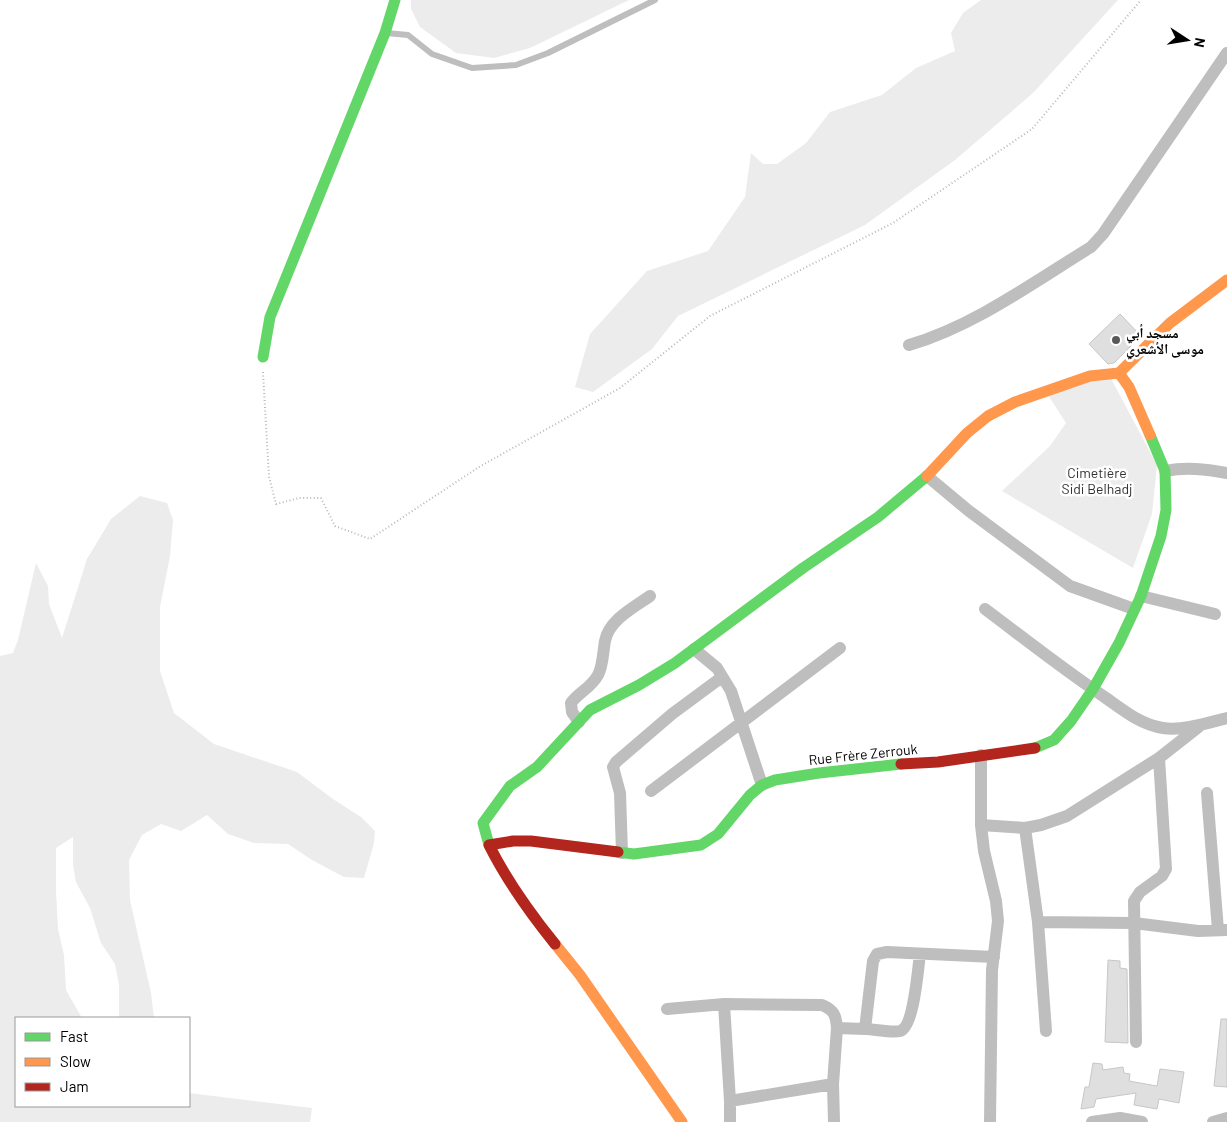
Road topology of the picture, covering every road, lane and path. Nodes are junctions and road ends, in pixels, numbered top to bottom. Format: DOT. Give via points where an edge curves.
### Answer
graph roads {
  1 [pos="395,0"];
  2 [pos="655,0"];
  3 [pos="1141,0"];
  4 [pos="385,33"];
  5 [pos="1227,53"];
  6 [pos="1227,280"];
  7 [pos="909,345"];
  8 [pos="262,357"];
  9 [pos="1119,373"];
  10 [pos="1165,471"];
  11 [pos="1227,473"];
  12 [pos="927,476"];
  13 [pos="650,596"];
  14 [pos="1141,596"];
  15 [pos="985,609"];
  16 [pos="1134,609"];
  17 [pos="1214,614"];
  18 [pos="840,648"];
  19 [pos="694,649"];
  20 [pos="722,677"];
  21 [pos="1093,690"];
  22 [pos="1227,718"];
  23 [pos="742,721"];
  24 [pos="578,722"];
  25 [pos="1203,724"];
  26 [pos="980,755"];
  27 [pos="1159,758"];
  28 [pos="762,785"];
  29 [pos="651,791"];
  30 [pos="1207,793"];
  31 [pos="981,824"];
  32 [pos="1025,828"];
  33 [pos="489,845"];
  34 [pos="622,853"];
  35 [pos="1038,922"];
  36 [pos="1134,923"];
  37 [pos="1222,930"];
  38 [pos="920,954"];
  39 [pos="994,958"];
  40 [pos="724,1004"];
  41 [pos="667,1009"];
  42 [pos="837,1028"];
  43 [pos="865,1029"];
  44 [pos="1046,1031"];
  45 [pos="1136,1042"];
  46 [pos="833,1084"];
  47 [pos="730,1101"];
  48 [pos="1227,1118"];
  49 [pos="682,1122"];
  50 [pos="730,1122"];
  51 [pos="834,1122"];
  52 [pos="990,1122"];
  53 [pos="1092,1122"];
  54 [pos="1142,1122"];
  55 [pos="1213,1122"];
  1 -- 4 [label="street"];
  2 -- 4 [label="lane" via="548,53 516,65 472,68 432,54 408,35"];
  3 -- 8 [label="path" via="1032,129 893,223 710,316 620,388 479,467 370,540 335,526 321,498 299,498 276,504 269,477"];
  4 -- 8 [label="street" via="270,317"];
  5 -- 7 [label="street" via="1091,247 957,328"];
  6 -- 9 [label="street" via="1198,299"];
  9 -- 10 [label="street, Rue Frère Zerrouk" via="1129,387"];
  9 -- 12 [label="street" via="1090,376 1015,402 988,416 967,433"];
  10 -- 11 [label="street" via="1182,468"];
  10 -- 14 [label="street, Rue Frère Zerrouk" via="1166,510 1162,536"];
  12 -- 16 [label="street" via="1070,586"];
  12 -- 19 [label="street" via="878,517"];
  13 -- 24 [label="street" via="610,628 600,673 594,683 571,703"];
  14 -- 16 [label="street, Rue Frère Zerrouk"];
  14 -- 17 [label="street"];
  15 -- 21 [label="street"];
  16 -- 21 [label="street, Rue Frère Zerrouk"];
  18 -- 23 [label="street"];
  19 -- 20 [label="street" via="717,668"];
  19 -- 24 [label="street" via="639,685 590,710"];
  20 -- 23 [label="street"];
  20 -- 34 [label="street" via="672,714 613,767 620,794"];
  21 -- 25 [label="street" via="1149,725 1164,729"];
  21 -- 26 [label="street, Rue Frère Zerrouk" via="1054,740 1036,748"];
  22 -- 25 [label="street"];
  23 -- 28 [label="street"];
  23 -- 29 [label="street"];
  24 -- 33 [label="street" via="538,767 510,786 493,808 483,823"];
  25 -- 27 [label="street"];
  26 -- 28 [label="street, Rue Frère Zerrouk" via="819,773"];
  26 -- 31 [label="street"];
  27 -- 32 [label="street" via="1067,816"];
  27 -- 36 [label="street" via="1166,869 1134,901"];
  28 -- 34 [label="street, Rue Frère Zerrouk" via="718,834 702,845"];
  30 -- 37 [label="street"];
  31 -- 32 [label="street"];
  31 -- 39 [label="street" via="998,921"];
  32 -- 35 [label="street"];
  33 -- 34 [label="street, Rue Frère Zerrouk" via="531,841"];
  33 -- 49 [label="street" via="522,902 580,975"];
  35 -- 36 [label="street"];
  35 -- 44 [label="street"];
  36 -- 37 [label="street" via="1198,931"];
  36 -- 45 [label="street"];
  38 -- 39 [label="street"];
  38 -- 43 [label="street" via="912,1012 906,1027 900,1031"];
  38 -- 43 [label="street" via="877,954 873,960"];
  39 -- 52 [label="street"];
  40 -- 41 [label="street"];
  40 -- 42 [label="street" via="822,1005 836,1016"];
  40 -- 47 [label="street"];
  42 -- 43 [label="street"];
  42 -- 46 [label="street"];
  46 -- 47 [label="street"];
  46 -- 51 [label="street"];
  47 -- 50 [label="street"];
  48 -- 55 [label="street"];
  53 -- 54 [label="street" via="1120,1118"];
}
